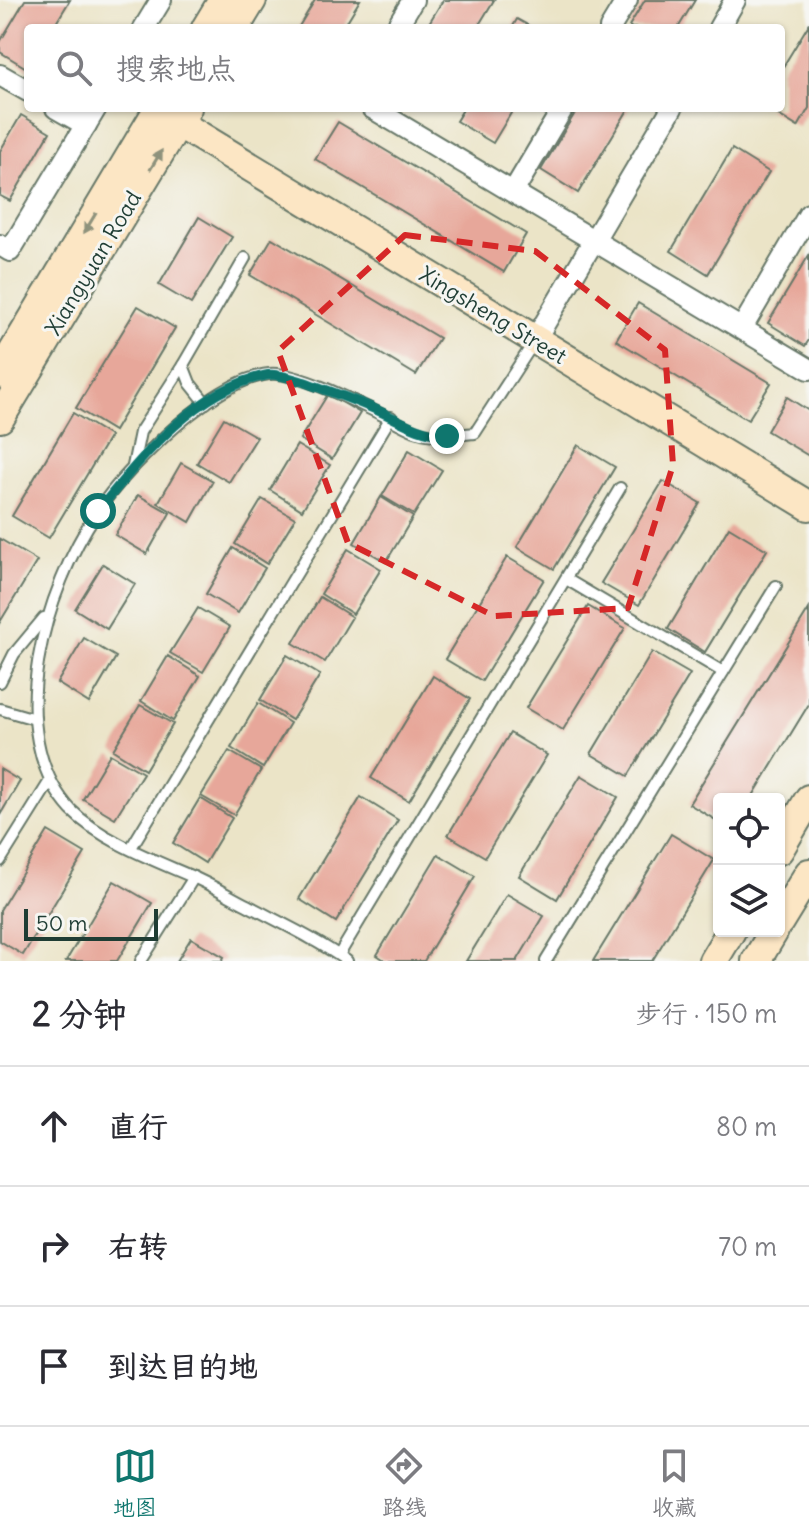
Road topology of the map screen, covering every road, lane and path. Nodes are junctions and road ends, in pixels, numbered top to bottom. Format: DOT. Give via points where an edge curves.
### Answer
graph roads {
  1 [pos="161,0"];
  2 [pos="223,0"];
  3 [pos="252,0"];
  4 [pos="413,0"];
  5 [pos="627,0"];
  6 [pos="735,0"];
  7 [pos="146,24"];
  8 [pos="208,24"];
  9 [pos="237,24"];
  10 [pos="398,24"];
  11 [pos="612,24"];
  12 [pos="721,24"];
  13 [pos="0,75"];
  14 [pos="24,89"];
  15 [pos="72,112"];
  16 [pos="379,112"];
  17 [pos="561,112"];
  18 [pos="670,112"];
  19 [pos="174,113"];
  20 [pos="91,117"];
  21 [pos="513,192"];
  22 [pos="809,214"];
  23 [pos="594,240"];
  24 [pos="0,245"];
  25 [pos="245,258"];
  26 [pos="742,328"];
  27 [pos="535,340"];
  28 [pos="183,365"];
  29 [pos="809,369"];
  30 [pos="0,374"];
  31 [pos="206,403"];
  32 [pos="391,417"];
  33 [pos="0,418"];
  34 [pos="132,468"];
  35 [pos="620,488"];
  36 [pos="809,506"];
  37 [pos="566,579"];
  38 [pos="776,586"];
  39 [pos="47,613"];
  40 [pos="723,672"];
  41 [pos="0,682"];
  42 [pos="0,709"];
  43 [pos="35,719"];
  44 [pos="50,781"];
  45 [pos="809,799"];
  46 [pos="785,840"];
  47 [pos="131,848"];
  48 [pos="0,861"];
  49 [pos="809,873"];
  50 [pos="194,877"];
  51 [pos="785,912"];
  52 [pos="727,937"];
  53 [pos="770,937"];
  54 [pos="343,958"];
  55 [pos="141,961"];
  56 [pos="546,961"];
  57 [pos="713,961"];
  58 [pos="756,961"];
  1 -- 7 [label="street"];
  2 -- 8 [label="street"];
  3 -- 9 [label="street"];
  4 -- 10 [label="street"];
  5 -- 11 [label="street"];
  6 -- 12 [label="street"];
  13 -- 14 [label="street"];
  15 -- 20 [label="street"];
  16 -- 21 [label="street"];
  17 -- 21 [label="street"];
  18 -- 23 [label="street"];
  19 -- 27 [label="street, Xingsheng Street"];
  19 -- 30 [label="street, Xiangyuan Road, one-way"];
  33 -- 19 [label="street, Xiangyuan Road, one-way"];
  20 -- 24 [label="street" via="10,251"];
  21 -- 23 [label="street"];
  22 -- 26 [label="street"];
  23 -- 26 [label="street"];
  23 -- 27 [label="street"];
  25 -- 28 [label="lane"];
  26 -- 29 [label="street"];
  27 -- 32 [label="lane" via="475,433 418,432"];
  27 -- 36 [label="street, Xingsheng Street"];
  28 -- 31 [label="lane"];
  28 -- 34 [label="lane" via="140,432"];
  31 -- 32 [label="lane" via="270,374"];
  31 -- 34 [label="lane"];
  32 -- 47 [label="lane"];
  34 -- 39 [label="lane" via="98,511"];
  35 -- 37 [label="lane"];
  37 -- 40 [label="lane"];
  37 -- 54 [label="lane"];
  38 -- 40 [label="lane"];
  39 -- 41 [label="lane" via="14,654"];
  39 -- 43 [label="lane" via="33,684"];
  40 -- 56 [label="lane"];
  42 -- 43 [label="lane"];
  43 -- 44 [label="lane"];
  44 -- 47 [label="lane" via="72,811"];
  44 -- 48 [label="lane"];
  45 -- 46 [label="street"];
  47 -- 50 [label="lane"];
  49 -- 51 [label="street"];
  50 -- 54 [label="lane"];
  50 -- 55 [label="lane"];
  52 -- 57 [label="street"];
  53 -- 58 [label="street"];
}
